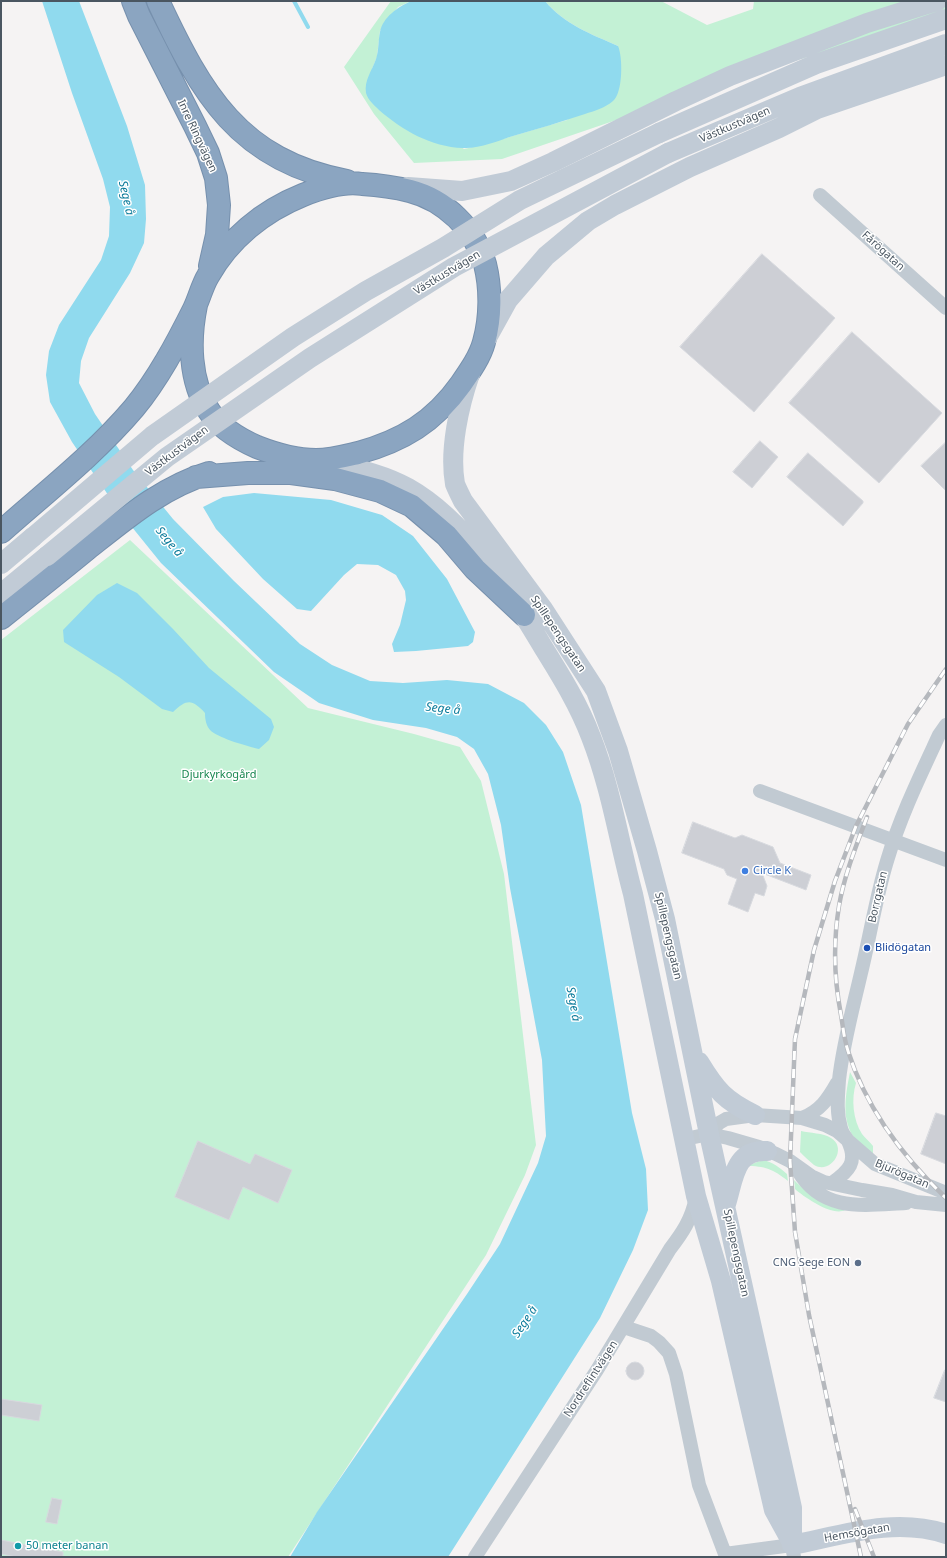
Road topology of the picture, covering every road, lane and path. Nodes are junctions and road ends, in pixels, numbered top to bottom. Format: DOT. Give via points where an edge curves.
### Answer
graph roads {
  1 [pos="133,1"];
  2 [pos="158,1"];
  3 [pos="937,1"];
  4 [pos="946,19"];
  5 [pos="946,44"];
  6 [pos="946,65"];
  7 [pos="356,183"];
  8 [pos="390,187"];
  9 [pos="820,195"];
  10 [pos="206,279"];
  11 [pos="196,305"];
  12 [pos="946,308"];
  13 [pos="484,344"];
  14 [pos="471,370"];
  15 [pos="290,457"];
  16 [pos="316,460"];
  17 [pos="196,477"];
  18 [pos="1,532"];
  19 [pos="1,564"];
  20 [pos="1,594"];
  21 [pos="524,615"];
  22 [pos="1,618"];
  23 [pos="946,725"];
  24 [pos="760,791"];
  25 [pos="893,841"];
  26 [pos="946,860"];
  27 [pos="691,1049"];
  28 [pos="840,1078"];
  29 [pos="755,1115"];
  30 [pos="802,1118"];
  31 [pos="709,1134"];
  32 [pos="685,1139"];
  33 [pos="848,1141"];
  34 [pos="768,1151"];
  35 [pos="793,1164"];
  36 [pos="832,1183"];
  37 [pos="946,1192"];
  38 [pos="696,1196"];
  39 [pos="916,1202"];
  40 [pos="946,1205"];
  41 [pos="726,1206"];
  42 [pos="624,1326"];
  43 [pos="946,1534"];
  44 [pos="793,1551"];
  45 [pos="475,1557"];
  1 -- 10 [label="highway, Inre Ringvägen" via="208,153 216,178 220,205 213,257"];
  2 -- 7 [label="highway" via="203,87 236,128 257,145 297,166"];
  3 -- 8 [label="main road" via="867,23 730,76 511,181 462,191"];
  4 -- 19 [label="main road, Västkustvägen, bridge" via="816,64 659,133 520,200 293,337 152,436"];
  5 -- 20 [label="main road, Västkustvägen, bridge" via="800,97 668,153 454,267 310,358 167,457"];
  6 -- 13 [label="main road" via="817,110 690,167 588,221 546,256 508,300"];
  7 -- 8 [label="highway"];
  7 -- 10 [label="highway" via="312,192 270,212 235,239"];
  8 -- 13 [label="highway" via="426,197 440,205 457,217 472,234 482,252 488,274 489,314"];
  9 -- 12 [label="street, Fårögatan"];
  10 -- 11 [label="highway"];
  11 -- 15 [label="highway" via="192,324 193,361 197,385 209,411 224,428 247,442"];
  11 -- 18 [label="highway" via="167,359 136,406 75,467"];
  13 -- 14 [label="highway"];
  14 -- 16 [label="highway" via="454,394 434,415 411,432 370,449"];
  14 -- 27 [label="main road, Spillepengsgatan" via="455,437 456,485 463,501 542,609 596,691 622,762 647,851 665,919"];
  15 -- 16 [label="highway"];
  15 -- 17 [label="highway" via="239,464"];
  16 -- 21 [label="main road, Spillepengsgatan" via="384,478 407,487 426,500 445,515 483,557"];
  17 -- 21 [label="highway" via="292,473 335,478 380,491 412,506 446,535 476,569"];
  17 -- 22 [label="highway" via="160,494 114,527"];
  21 -- 32 [label="main road, Spillepengsgatan" via="570,690 594,745 612,804 633,894"];
  23 -- 25 [label="street, Borrgatan" via="907,805"];
  24 -- 25 [label="street"];
  25 -- 26 [label="street"];
  25 -- 28 [label="street, Borrgatan" via="883,876"];
  27 -- 29 [label="main road" via="713,1085 728,1100"];
  27 -- 31 [label="main road, Spillepengsgatan"];
  28 -- 30 [label="street, Borrgatan" via="828,1100 812,1114"];
  28 -- 33 [label="street, Borrgatan" via="837,1110 841,1129"];
  29 -- 30 [label="street, Bjurögatan"];
  29 -- 31 [label="street, Bjurögatan" via="726,1119"];
  30 -- 33 [label="street, Bjurögatan" via="837,1131"];
  31 -- 32 [label="street, Bjurögatan"];
  31 -- 34 [label="street, Bjurögatan"];
  31 -- 41 [label="main road, Spillepengsgatan"];
  32 -- 38 [label="main road, Spillepengsgatan"];
  33 -- 36 [label="street, Borrgatan" via="853,1156 851,1165 844,1175"];
  33 -- 37 [label="street, Bjurögatan" via="875,1164"];
  34 -- 35 [label="street, Bjurögatan"];
  34 -- 41 [label="main road" via="756,1150 747,1155 736,1167"];
  35 -- 36 [label="street, Bjurögatan" via="811,1176"];
  35 -- 39 [label="street, Bjurögatan" via="812,1190 841,1203 867,1205"];
  36 -- 39 [label="street, Bjurögatan"];
  38 -- 42 [label="street, Nordreflintvägen" via="692,1215"];
  38 -- 44 [label="main road, Spillepengsgatan" via="721,1280 774,1510"];
  39 -- 40 [label="street, Bjurögatan"];
  41 -- 44 [label="main road, Spillepengsgatan" via="792,1508"];
  42 -- 44 [label="street" via="651,1336 669,1353 676,1374 699,1485 724,1554"];
  42 -- 45 [label="street, Nordreflintvägen"];
  43 -- 44 [label="main road, Hemsögatan" via="918,1527 899,1526 862,1530"];
}
